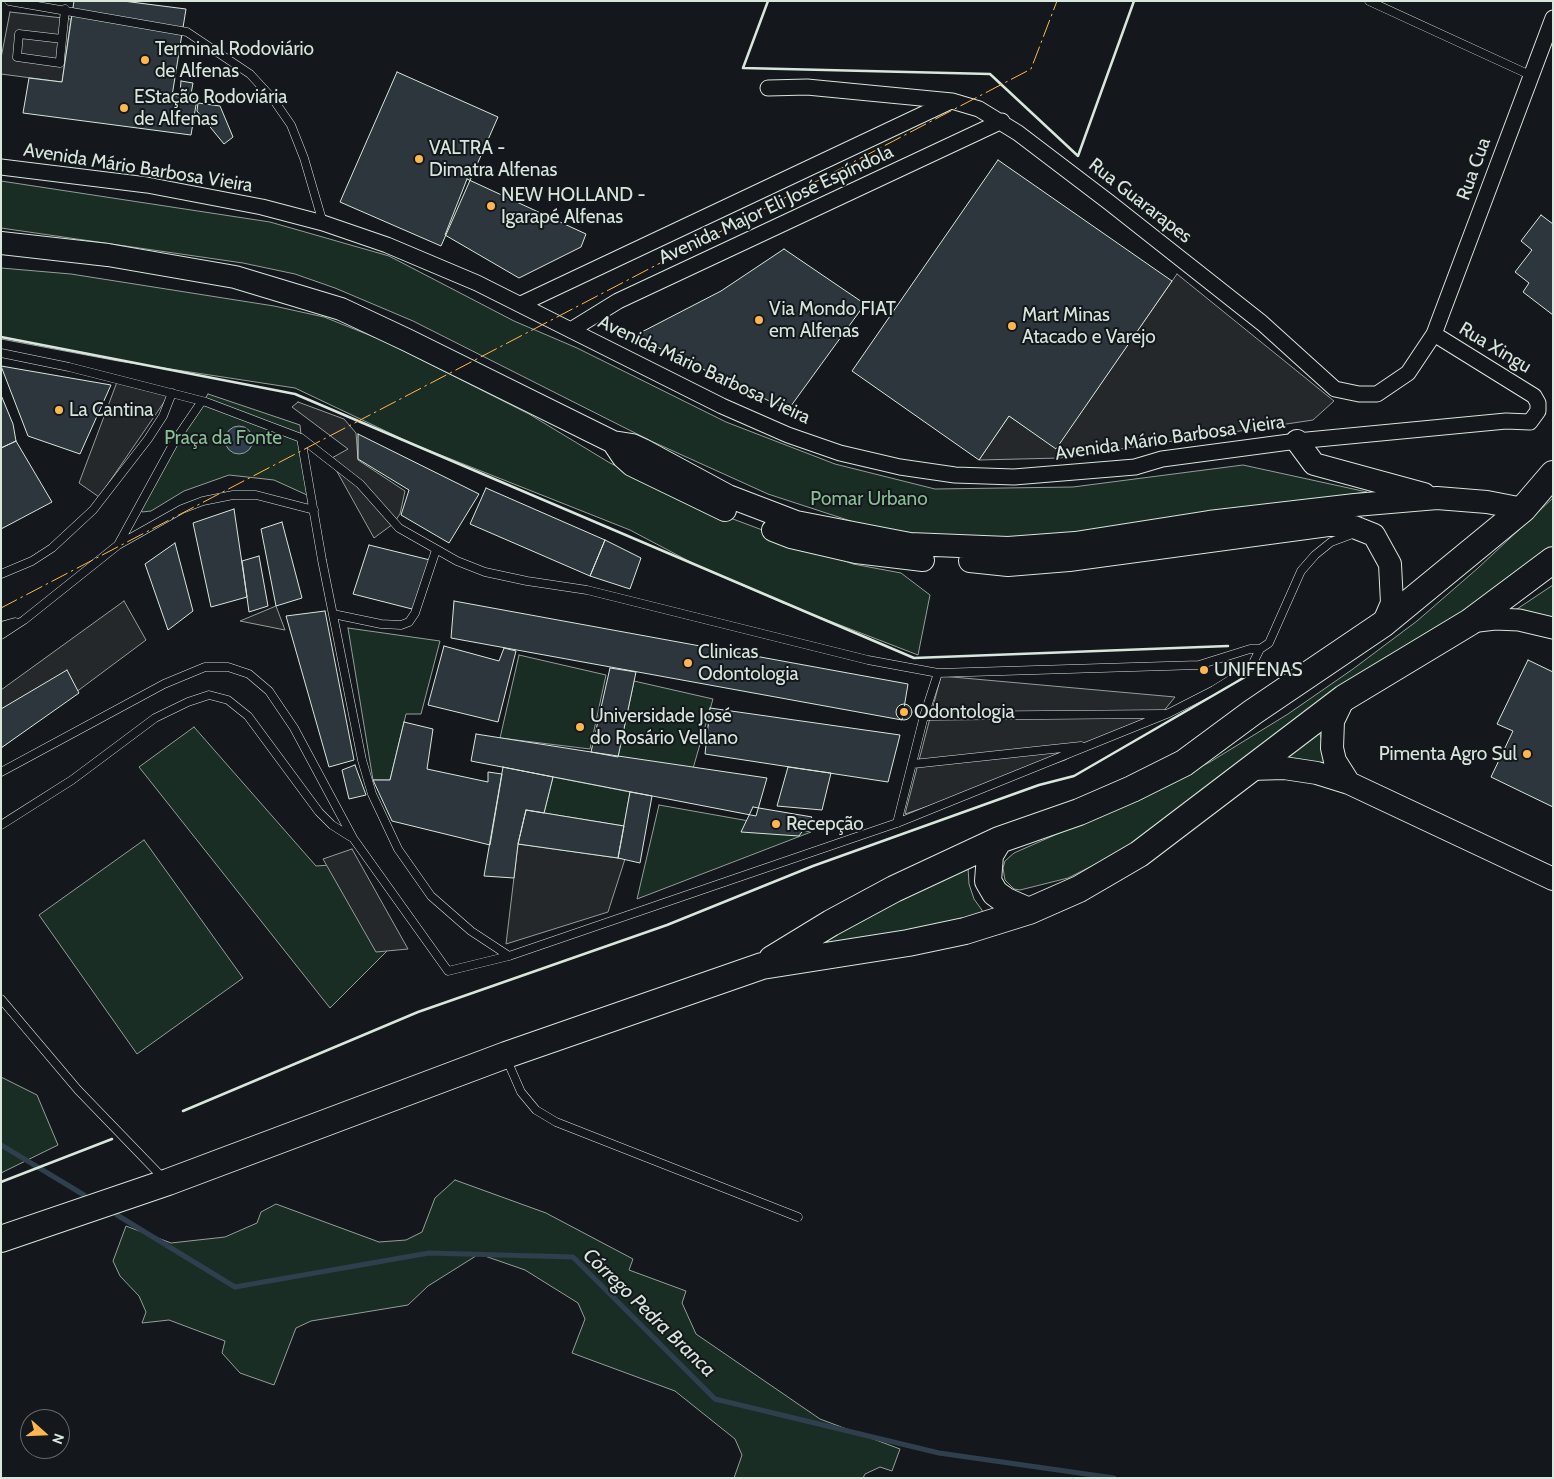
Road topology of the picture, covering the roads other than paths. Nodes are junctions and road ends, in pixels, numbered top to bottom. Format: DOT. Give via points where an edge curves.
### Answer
graph roads {
  1 [pos="9,1"];
  2 [pos="1369,1"];
  3 [pos="65,9"];
  4 [pos="1553,18"];
  5 [pos="62,39"];
  6 [pos="1530,75"];
  7 [pos="768,88"];
  8 [pos="952,100"];
  9 [pos="1002,121"];
  10 [pos="1,167"];
  11 [pos="323,223"];
  12 [pos="1,243"];
  13 [pos="521,304"];
  14 [pos="571,330"];
  15 [pos="1434,334"];
  16 [pos="1,353"];
  17 [pos="172,393"];
  18 [pos="1534,396"];
  19 [pos="202,401"];
  20 [pos="302,438"];
  21 [pos="1297,441"];
  22 [pos="613,442"];
  23 [pos="1553,474"];
  24 [pos="1437,498"];
  25 [pos="1523,509"];
  26 [pos="314,510"];
  27 [pos="1364,530"];
  28 [pos="118,545"];
  29 [pos="436,550"];
  30 [pos="1553,560"];
  31 [pos="1,574"];
  32 [pos="333,614"];
  33 [pos="24,620"];
  34 [pos="1470,622"];
  35 [pos="1383,624"];
  36 [pos="1,626"];
  37 [pos="1553,628"];
  38 [pos="1,634"];
  39 [pos="1260,649"];
  40 [pos="938,673"];
  41 [pos="1344,698"];
  42 [pos="1169,714"];
  43 [pos="924,716"];
  44 [pos="1091,745"];
  45 [pos="913,764"];
  46 [pos="1250,769"];
  47 [pos="1,772"];
  48 [pos="1349,783"];
  49 [pos="897,823"];
  50 [pos="1,825"];
  51 [pos="353,838"];
  52 [pos="999,840"];
  53 [pos="1553,879"];
  54 [pos="1028,911"];
  55 [pos="509,956"];
  56 [pos="762,966"];
  57 [pos="1,999"];
  58 [pos="506,1055"];
  59 [pos="168,1182"];
  60 [pos="798,1217"];
  61 [pos="1,1239"];
  1 -- 3 [label="lane"];
  2 -- 6 [label="lane"];
  3 -- 5 [label="lane"];
  3 -- 11 [label="lane" via="187,32 250,74 273,99 290,125 304,158"];
  4 -- 6 [label="street, Rua Cua"];
  5 -- 5 [label="lane" via="19,34 17,55 19,58 59,63"];
  6 -- 15 [label="street, Rua Cua"];
  7 -- 8 [label="street, Rua Guararapes" via="807,88"];
  8 -- 9 [label="street, Rua Guararapes"];
  8 -- 13 [label="street, Avenida Major Eli José Espíndola"];
  9 -- 14 [label="street, Avenida Major Eli José Espíndola" via="618,301"];
  9 -- 15 [label="street, Rua Guararapes" via="1262,323 1335,389 1377,394 1408,373"];
  10 -- 11 [label="street, Avenida Mário Barbosa Vieira" via="147,185 262,207"];
  11 -- 13 [label="street, Avenida Mário Barbosa Vieira" via="387,246"];
  12 -- 22 [label="main road" via="108,255 236,277 290,292 341,309 408,340"];
  13 -- 14 [label="street, Avenida Mário Barbosa Vieira"];
  14 -- 21 [label="street, Avenida Mário Barbosa Vieira" via="722,406 788,435 840,453 900,467 955,475 1014,478 1135,467 1162,459"];
  15 -- 18 [label="street, Rua Xingu"];
  16 -- 17 [label="lane"];
  17 -- 19 [label="lane"];
  17 -- 31 [label="lane" via="163,416 148,439 93,510 52,548"];
  18 -- 21 [label="street, Avenida Mário Barbosa Vieira" via="1538,411 1530,422 1506,421"];
  19 -- 20 [label="lane"];
  19 -- 28 [label="lane" via="176,439"];
  20 -- 26 [label="lane"];
  20 -- 29 [label="lane" via="360,484 399,528"];
  21 -- 24 [label="main road" via="1314,464 1320,467"];
  22 -- 24 [label="main road" via="638,448 728,496 796,522 910,544 1008,548 1065,544 1228,520"];
  22 -- 27 [label="main road" via="632,465 720,508 791,537 856,552 914,560 1008,565 1069,560 1328,525 1349,525"];
  23 -- 25 [label="highway"];
  24 -- 25 [label="main road"];
  25 -- 35 [label="highway"];
  26 -- 28 [label="lane" via="256,495 218,497 182,510"];
  26 -- 32 [label="lane"];
  27 -- 35 [label="main road" via="1374,535 1390,564 1392,603"];
  27 -- 39 [label="lane" via="1331,542 1315,555 1302,572 1269,643"];
  28 -- 33 [label="lane"];
  29 -- 32 [label="lane" via="409,622 381,624"];
  29 -- 40 [label="lane" via="485,572 587,590 868,660"];
  30 -- 34 [label="highway"];
  32 -- 55 [label="lane" via="362,760 384,823 431,896 471,931"];
  33 -- 36 [label="lane"];
  33 -- 38 [label="lane"];
  34 -- 37 [label="main road" via="1519,620"];
  34 -- 41 [label="highway"];
  35 -- 52 [label="highway" via="1184,763 1132,790"];
  39 -- 40 [label="lane" via="1250,649 1199,665"];
  39 -- 42 [label="lane" via="1251,667"];
  40 -- 43 [label="lane"];
  41 -- 46 [label="highway"];
  41 -- 48 [label="main road" via="1333,722 1332,748 1335,761"];
  42 -- 43 [label="lane"];
  42 -- 44 [label="lane"];
  43 -- 45 [label="lane"];
  44 -- 45 [label="lane"];
  44 -- 49 [label="lane"];
  45 -- 49 [label="lane"];
  46 -- 48 [label="main road" via="1292,769"];
  46 -- 54 [label="highway" via="1139,854 1079,889"];
  47 -- 51 [label="lane" via="164,684 205,667 228,667 248,674 269,692 294,728"];
  48 -- 53 [label="main road"];
  49 -- 55 [label="lane"];
  50 -- 51 [label="lane" via="72,780 155,718 210,695 228,700 248,716 319,812"];
  51 -- 55 [label="lane" via="448,971"];
  52 -- 54 [label="highway" via="990,855 988,881 995,893"];
  52 -- 56 [label="highway" via="894,889"];
  54 -- 56 [label="highway" via="965,931 908,943"];
  56 -- 58 [label="highway"];
  57 -- 59 [label="lane" via="78,1090"];
  58 -- 59 [label="highway"];
  58 -- 60 [label="lane" via="521,1092 536,1110 556,1122"];
  59 -- 61 [label="highway"];
}
